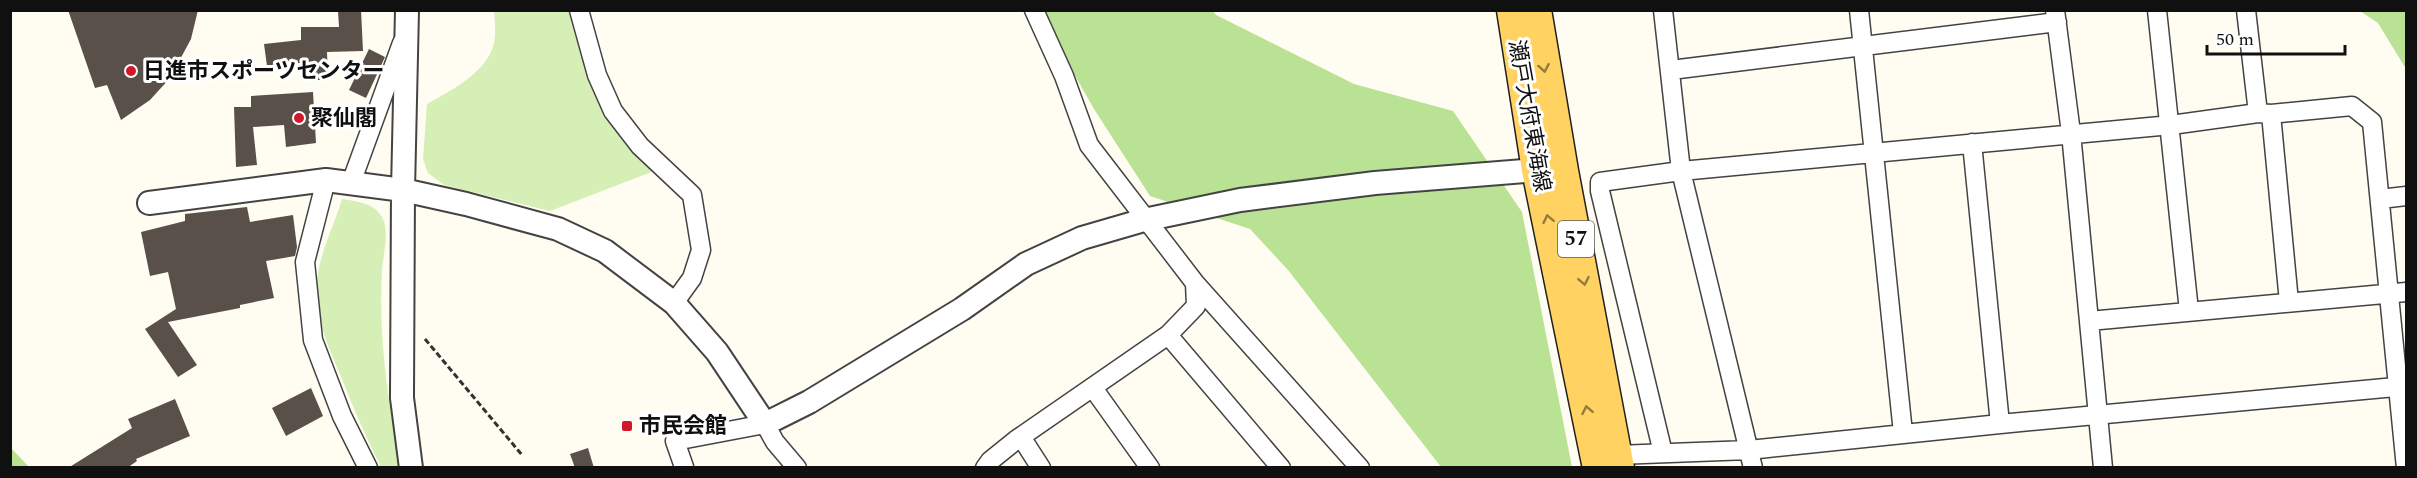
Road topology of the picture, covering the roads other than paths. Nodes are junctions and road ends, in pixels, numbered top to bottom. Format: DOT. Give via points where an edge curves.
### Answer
graph roads {
  1 [pos="579,10"];
  2 [pos="1034,10"];
  3 [pos="1512,10"];
  4 [pos="1536,10"];
  5 [pos="1663,10"];
  6 [pos="1859,10"];
  7 [pos="2157,10"];
  8 [pos="2246,10"];
  9 [pos="2056,16"];
  10 [pos="407,20"];
  11 [pos="1863,46"];
  12 [pos="1671,70"];
  13 [pos="2264,114"];
  14 [pos="2170,125"];
  15 [pos="2071,133"];
  16 [pos="1972,143"];
  17 [pos="1876,152"];
  18 [pos="1537,170"];
  19 [pos="1681,171"];
  20 [pos="326,180"];
  21 [pos="351,183"];
  22 [pos="403,190"];
  23 [pos="2406,196"];
  24 [pos="2380,199"];
  25 [pos="149,203"];
  26 [pos="1144,220"];
  27 [pos="1195,283"];
  28 [pos="2397,293"];
  29 [pos="2289,302"];
  30 [pos="675,303"];
  31 [pos="2189,311"];
  32 [pos="2089,321"];
  33 [pos="1168,335"];
  34 [pos="2402,386"];
  35 [pos="1093,388"];
  36 [pos="2099,415"];
  37 [pos="765,424"];
  38 [pos="2000,424"];
  39 [pos="1903,433"];
  40 [pos="1021,437"];
  41 [pos="1663,453"];
  42 [pos="1751,459"];
  43 [pos="1612,463"];
  44 [pos="684,467"];
  45 [pos="368,468"];
  46 [pos="411,468"];
  47 [pos="797,468"];
  48 [pos="985,468"];
  49 [pos="1041,468"];
  50 [pos="1150,468"];
  51 [pos="1281,468"];
  52 [pos="1360,468"];
  53 [pos="2103,468"];
  54 [pos="2406,468"];
  1 -- 30 [label="street" via="597,75 614,111 640,146 692,195 701,250 692,278"];
  2 -- 26 [label="street" via="1089,145"];
  3 -- 18 [label="main road, 瀬戸大府東海線 / 57"];
  4 -- 43 [label="main road, 瀬戸大府東海線 / 57, one-way"];
  5 -- 12 [label="street"];
  6 -- 11 [label="street"];
  7 -- 14 [label="street"];
  8 -- 13 [label="street"];
  9 -- 11 [label="street"];
  9 -- 15 [label="street"];
  10 -- 21 [label="street"];
  10 -- 22 [label="street"];
  11 -- 12 [label="street"];
  11 -- 17 [label="street"];
  12 -- 19 [label="street"];
  13 -- 14 [label="street"];
  13 -- 24 [label="street" via="2352,106 2366,115 2372,122"];
  13 -- 29 [label="street"];
  14 -- 15 [label="street"];
  14 -- 31 [label="street"];
  15 -- 16 [label="street"];
  15 -- 32 [label="street"];
  16 -- 17 [label="street"];
  16 -- 38 [label="street"];
  17 -- 19 [label="street"];
  17 -- 39 [label="street"];
  18 -- 26 [label="street" via="1263,197"];
  43 -- 18 [label="main road, 瀬戸大府東海線 / 57, one-way"];
  19 -- 41 [label="street" via="1599,185"];
  19 -- 42 [label="street"];
  20 -- 21 [label="street"];
  20 -- 25 [label="street"];
  20 -- 45 [label="street" via="305,262 313,340 342,416"];
  21 -- 22 [label="street"];
  22 -- 30 [label="street" via="558,229 605,251"];
  22 -- 46 [label="street" via="402,398"];
  23 -- 24 [label="street"];
  24 -- 28 [label="street"];
  26 -- 27 [label="street"];
  26 -- 37 [label="street" via="1082,238 1026,264 962,309 809,402"];
  27 -- 33 [label="street" via="1196,306"];
  27 -- 52 [label="street"];
  28 -- 29 [label="street"];
  28 -- 34 [label="street"];
  29 -- 31 [label="street"];
  30 -- 37 [label="street" via="717,352"];
  31 -- 32 [label="street"];
  32 -- 36 [label="street"];
  33 -- 35 [label="street"];
  33 -- 51 [label="street"];
  34 -- 36 [label="street"];
  34 -- 54 [label="street"];
  35 -- 40 [label="street"];
  35 -- 50 [label="street"];
  36 -- 38 [label="street"];
  36 -- 53 [label="street"];
  37 -- 44 [label="street" via="675,441"];
  37 -- 47 [label="street"];
  38 -- 39 [label="street"];
  39 -- 42 [label="street"];
  40 -- 48 [label="street"];
  40 -- 49 [label="street"];
  41 -- 42 [label="street"];
  41 -- 43 [label="street"];
}
